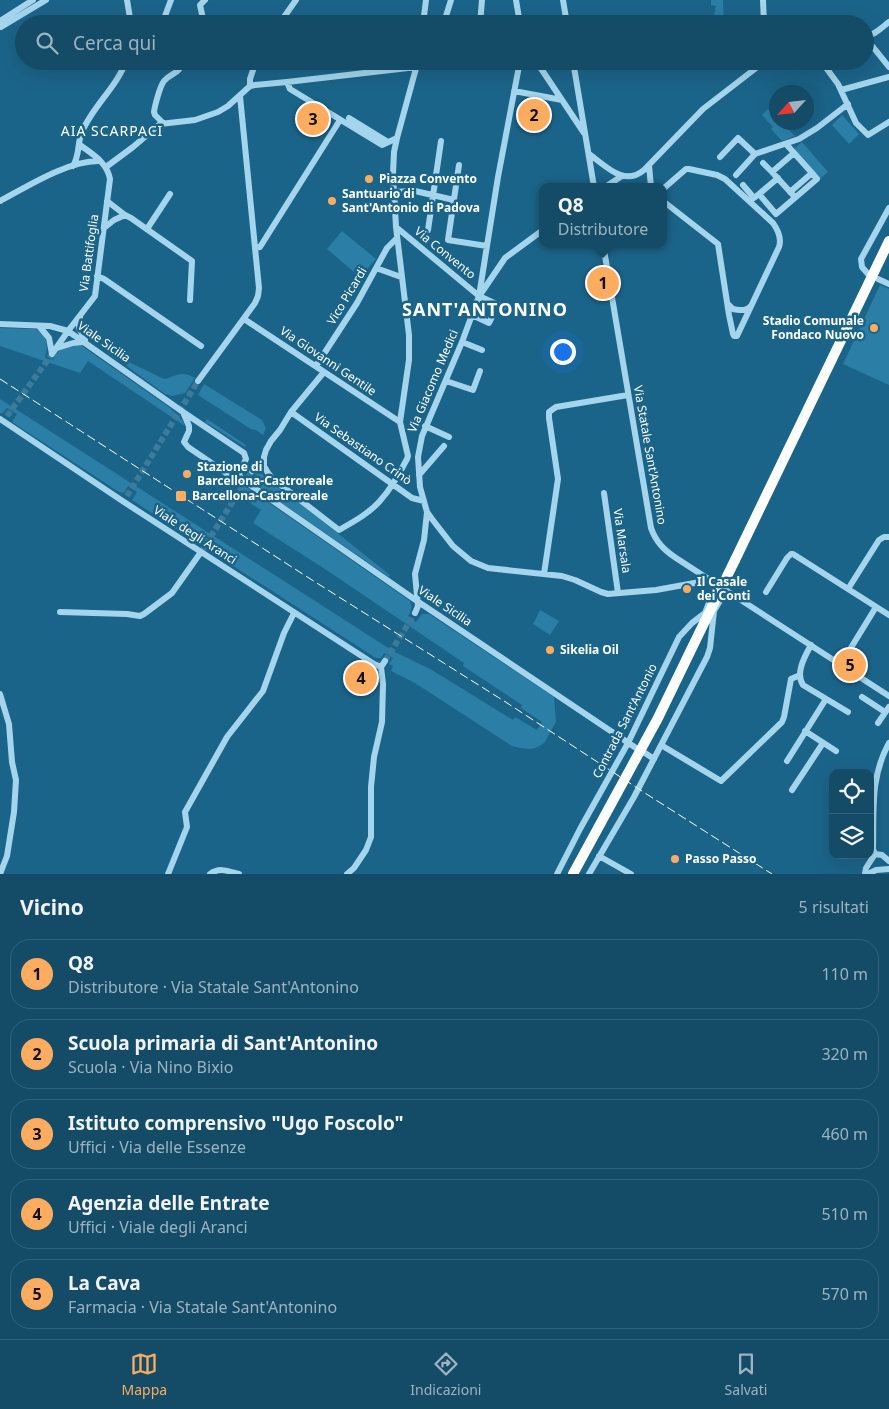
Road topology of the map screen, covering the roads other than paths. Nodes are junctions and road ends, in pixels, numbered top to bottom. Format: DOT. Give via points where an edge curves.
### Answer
graph roads {
  1 [pos="34,0"];
  2 [pos="46,0"];
  3 [pos="127,0"];
  4 [pos="171,0"];
  5 [pos="205,0"];
  6 [pos="296,0"];
  7 [pos="426,0"];
  8 [pos="451,0"];
  9 [pos="482,0"];
  10 [pos="516,0"];
  11 [pos="563,0"];
  12 [pos="763,0"];
  13 [pos="23,6"];
  14 [pos="130,15"];
  15 [pos="165,15"];
  16 [pos="202,15"];
  17 [pos="285,15"];
  18 [pos="424,15"];
  19 [pos="446,15"];
  20 [pos="481,15"];
  21 [pos="518,15"];
  22 [pos="565,15"];
  23 [pos="764,15"];
  24 [pos="0,21"];
  25 [pos="889,22"];
  26 [pos="0,27"];
  27 [pos="874,33"];
  28 [pos="874,48"];
  29 [pos="889,67"];
  30 [pos="122,70"];
  31 [pos="179,70"];
  32 [pos="253,70"];
  33 [pos="391,70"];
  34 [pos="415,70"];
  35 [pos="518,70"];
  36 [pos="542,70"];
  37 [pos="575,70"];
  38 [pos="754,70"];
  39 [pos="828,70"];
  40 [pos="889,77"];
  41 [pos="287,82"];
  42 [pos="250,86"];
  43 [pos="841,90"];
  44 [pos="514,91"];
  45 [pos="240,96"];
  46 [pos="562,100"];
  47 [pos="848,104"];
  48 [pos="349,118"];
  49 [pos="340,120"];
  50 [pos="889,122"];
  51 [pos="163,123"];
  52 [pos="586,136"];
  53 [pos="397,138"];
  54 [pos="441,140"];
  55 [pos="388,142"];
  56 [pos="786,144"];
  57 [pos="80,145"];
  58 [pos="794,153"];
  59 [pos="589,154"];
  60 [pos="755,154"];
  61 [pos="720,157"];
  62 [pos="100,161"];
  63 [pos="763,162"];
  64 [pos="649,165"];
  65 [pos="72,166"];
  66 [pos="459,166"];
  67 [pos="106,167"];
  68 [pos="772,172"];
  69 [pos="736,175"];
  70 [pos="622,176"];
  71 [pos="778,178"];
  72 [pos="593,183"];
  73 [pos="611,183"];
  74 [pos="651,183"];
  75 [pos="667,185"];
  76 [pos="743,185"];
  77 [pos="393,192"];
  78 [pos="170,194"];
  79 [pos="759,194"];
  80 [pos="433,195"];
  81 [pos="793,195"];
  82 [pos="0,200"];
  83 [pos="454,200"];
  84 [pos="107,201"];
  85 [pos="667,203"];
  86 [pos="889,208"];
  87 [pos="125,215"];
  88 [pos="396,227"];
  89 [pos="104,228"];
  90 [pos="147,229"];
  91 [pos="428,230"];
  92 [pos="539,233"];
  93 [pos="397,238"];
  94 [pos="889,241"];
  95 [pos="487,246"];
  96 [pos="255,248"];
  97 [pos="604,248"];
  98 [pos="376,268"];
  99 [pos="868,274"];
  100 [pos="97,276"];
  101 [pos="402,277"];
  102 [pos="878,279"];
  103 [pos="889,284"];
  104 [pos="479,296"];
  105 [pos="190,300"];
  106 [pos="751,305"];
  107 [pos="503,307"];
  108 [pos="743,310"];
  109 [pos="731,312"];
  110 [pos="472,315"];
  111 [pos="493,315"];
  112 [pos="79,317"];
  113 [pos="244,319"];
  114 [pos="745,320"];
  115 [pos="0,324"];
  116 [pos="39,326"];
  117 [pos="50,326"];
  118 [pos="68,331"];
  119 [pos="462,342"];
  120 [pos="86,343"];
  121 [pos="201,346"];
  122 [pos="482,350"];
  123 [pos="54,351"];
  124 [pos="316,366"];
  125 [pos="480,371"];
  126 [pos="324,372"];
  127 [pos="198,381"];
  128 [pos="446,381"];
  129 [pos="628,395"];
  130 [pos="183,412"];
  131 [pos="292,412"];
  132 [pos="3,421"];
  133 [pos="400,422"];
  134 [pos="425,426"];
  135 [pos="449,437"];
  136 [pos="444,446"];
  137 [pos="407,459"];
  138 [pos="418,460"];
  139 [pos="263,462"];
  140 [pos="252,471"];
  141 [pos="239,472"];
  142 [pos="419,475"];
  143 [pos="231,476"];
  144 [pos="243,480"];
  145 [pos="393,484"];
  146 [pos="604,493"];
  147 [pos="424,502"];
  148 [pos="427,512"];
  149 [pos="889,537"];
  150 [pos="201,552"];
  151 [pos="544,574"];
  152 [pos="708,579"];
  153 [pos="720,586"];
  154 [pos="848,589"];
  155 [pos="726,590"];
  156 [pos="766,592"];
  157 [pos="618,593"];
  158 [pos="713,593"];
  159 [pos="417,601"];
  160 [pos="876,607"];
  161 [pos="60,612"];
  162 [pos="294,613"];
  163 [pos="415,613"];
  164 [pos="889,616"];
  165 [pos="707,619"];
  166 [pos="811,645"];
  167 [pos="841,664"];
  168 [pos="800,675"];
  169 [pos="0,694"];
  170 [pos="889,696"];
  171 [pos="862,697"];
  172 [pos="826,699"];
  173 [pos="887,709"];
  174 [pos="848,712"];
  175 [pos="878,722"];
  176 [pos="806,731"];
  177 [pos="628,743"];
  178 [pos="823,743"];
  179 [pos="889,743"];
  180 [pos="661,745"];
  181 [pos="636,748"];
  182 [pos="836,751"];
  183 [pos="645,753"];
  184 [pos="654,759"];
  185 [pos="787,761"];
  186 [pos="792,790"];
  187 [pos="875,854"];
  188 [pos="599,856"];
  189 [pos="889,861"];
  190 [pos="889,869"];
  191 [pos="1,873"];
  192 [pos="168,874"];
  193 [pos="210,874"];
  194 [pos="239,874"];
  195 [pos="347,874"];
  196 [pos="557,874"];
  197 [pos="573,874"];
  198 [pos="589,874"];
  199 [pos="631,874"];
  200 [pos="866,874"];
  1 -- 13 [label="street"];
  2 -- 13 [label="street"];
  3 -- 14 [label="street"];
  4 -- 15 [label="street"];
  5 -- 16 [label="street" via="200,6"];
  6 -- 17 [label="street"];
  7 -- 18 [label="street"];
  8 -- 19 [label="street"];
  9 -- 20 [label="street"];
  10 -- 21 [label="street"];
  11 -- 22 [label="street"];
  12 -- 23 [label="street"];
  13 -- 24 [label="street"];
  13 -- 26 [label="street"];
  25 -- 27 [label="street"];
  28 -- 29 [label="street"];
  30 -- 57 [label="street" via="84,129"];
  31 -- 51 [label="street" via="162,85 154,112"];
  32 -- 42 [label="street"];
  33 -- 41 [label="street"];
  34 -- 53 [label="street"];
  35 -- 44 [label="street, Via Giacomo Medici"];
  36 -- 46 [label="street"];
  37 -- 52 [label="street"];
  38 -- 64 [label="street" via="698,114"];
  39 -- 43 [label="street"];
  40 -- 43 [label="street"];
  41 -- 42 [label="street"];
  41 -- 49 [label="street" via="290,89"];
  42 -- 45 [label="street"];
  43 -- 47 [label="street"];
  44 -- 46 [label="street"];
  44 -- 95 [label="street, Via Giacomo Medici"];
  45 -- 51 [label="street" via="211,115"];
  45 -- 96 [label="street"];
  46 -- 52 [label="street"];
  47 -- 50 [label="street" via="856,123 868,135"];
  47 -- 56 [label="street" via="807,134"];
  48 -- 55 [label="street"];
  49 -- 55 [label="street" via="382,145"];
  49 -- 96 [label="street" via="260,247"];
  51 -- 67 [label="street"];
  52 -- 59 [label="street"];
  53 -- 55 [label="street"];
  53 -- 77 [label="street"];
  54 -- 80 [label="street"];
  56 -- 58 [label="street"];
  56 -- 60 [label="street"];
  57 -- 62 [label="street"];
  57 -- 65 [label="street"];
  58 -- 68 [label="street"];
  58 -- 81 [label="street" via="812,173"];
  59 -- 70 [label="street"];
  59 -- 72 [label="street"];
  60 -- 61 [label="street" via="738,138"];
  60 -- 69 [label="street"];
  62 -- 65 [label="street"];
  62 -- 67 [label="street"];
  63 -- 68 [label="street"];
  64 -- 70 [label="street" via="637,175"];
  64 -- 74 [label="street"];
  65 -- 82 [label="street"];
  66 -- 83 [label="street"];
  67 -- 84 [label="street, Via Battifoglia" via="110,179"];
  68 -- 71 [label="street"];
  70 -- 73 [label="street"];
  71 -- 79 [label="street"];
  71 -- 81 [label="street"];
  75 -- 106 [label="street" via="686,169 725,178 776,227 780,244"];
  76 -- 79 [label="street" via="754,198"];
  77 -- 80 [label="street" via="415,191"];
  77 -- 88 [label="street"];
  78 -- 90 [label="street"];
  79 -- 81 [label="street" via="776,214"];
  80 -- 83 [label="street"];
  80 -- 91 [label="street"];
  83 -- 95 [label="street" via="448,240"];
  84 -- 87 [label="street"];
  84 -- 89 [label="street, Via Battifoglia"];
  85 -- 109 [label="street" via="718,244"];
  86 -- 99 [label="street" via="862,259 862,267"];
  87 -- 89 [label="street"];
  87 -- 90 [label="street"];
  88 -- 93 [label="street"];
  88 -- 104 [label="street, Via Convento"];
  89 -- 100 [label="street, Via Battifoglia"];
  90 -- 105 [label="street" via="192,261"];
  92 -- 104 [label="street" via="506,258"];
  93 -- 98 [label="street, Vico Picardi"];
  93 -- 101 [label="street"];
  94 -- 165 [label="highway, bridge"];
  95 -- 104 [label="street, Via Giacomo Medici"];
  96 -- 113 [label="street" via="258,296"];
  97 -- 129 [label="street, Via Statale Sant'Antonino"];
  98 -- 101 [label="street"];
  98 -- 124 [label="street, Vico Picardi" via="358,303"];
  100 -- 112 [label="street, Via Battifoglia" via="95,296"];
  100 -- 121 [label="street"];
  101 -- 133 [label="street" via="409,342"];
  102 -- 103 [label="street"];
  104 -- 107 [label="street, Via Convento"];
  104 -- 110 [label="street, Via Giacomo Medici"];
  106 -- 108 [label="street"];
  106 -- 114 [label="street"];
  108 -- 109 [label="street"];
  108 -- 114 [label="street"];
  109 -- 114 [label="street" via="733,334 736,336"];
  110 -- 111 [label="street" via="489,323"];
  110 -- 119 [label="street, Via Giacomo Medici"];
  112 -- 117 [label="street"];
  112 -- 118 [label="street, Via Battifoglia"];
  112 -- 120 [label="street" via="79,328"];
  113 -- 124 [label="street, Via Giovanni Gentile"];
  113 -- 127 [label="street"];
  115 -- 116 [label="street, Viale Sicilia"];
  116 -- 117 [label="street, Viale Sicilia"];
  116 -- 123 [label="street"];
  117 -- 118 [label="street, Viale Sicilia"];
  118 -- 120 [label="street, Viale Sicilia"];
  118 -- 123 [label="street, Via Battifoglia"];
  119 -- 122 [label="street"];
  119 -- 128 [label="street, Via Giacomo Medici"];
  120 -- 123 [label="street" via="73,343"];
  120 -- 130 [label="street, Viale Sicilia"];
  124 -- 126 [label="street, Via Giovanni Gentile"];
  125 -- 128 [label="street" via="473,390"];
  126 -- 131 [label="street"];
  126 -- 133 [label="street, Via Giovanni Gentile"];
  128 -- 134 [label="street, Via Giacomo Medici"];
  129 -- 151 [label="street" via="556,407 549,412 558,479"];
  129 -- 152 [label="street, Via Statale Sant'Antonino" via="654,535 669,553"];
  130 -- 141 [label="street, Viale Sicilia" via="245,454 246,459"];
  130 -- 143 [label="street, Viale Sicilia" via="189,426 184,439 186,446"];
  131 -- 139 [label="street" via="270,441"];
  131 -- 145 [label="street, Via Sebastiano Crinò"];
  132 -- 150 [label="street, Viale degli Aranci" via="126,499"];
  133 -- 137 [label="street"];
  134 -- 135 [label="street"];
  134 -- 138 [label="street, Via Giacomo Medici"];
  136 -- 142 [label="street"];
  137 -- 138 [label="street"];
  137 -- 145 [label="street"];
  138 -- 142 [label="street, Via Giacomo Medici"];
  139 -- 140 [label="street"];
  139 -- 145 [label="street" via="274,479 339,530 374,506"];
  141 -- 143 [label="street"];
  141 -- 144 [label="street, Viale Sicilia"];
  142 -- 147 [label="street, Via Giacomo Medici"];
  143 -- 144 [label="street, Viale Sicilia"];
  144 -- 159 [label="street, Viale Sicilia"];
  145 -- 147 [label="street, Via Sebastiano Crinò" via="412,498"];
  146 -- 157 [label="street, Via Marsala"];
  147 -- 148 [label="street, Via Giacomo Medici"];
  148 -- 151 [label="street, Via Giacomo Medici" via="453,546 471,561 488,568"];
  148 -- 159 [label="street" via="415,574"];
  149 -- 154 [label="street" via="879,540"];
  150 -- 161 [label="street" via="172,593 140,616"];
  150 -- 162 [label="street, Viale degli Aranci"];
  151 -- 157 [label="street, Via Giacomo Medici" via="570,578 608,594"];
  152 -- 153 [label="street, Via Statale Sant'Antonino"];
  152 -- 157 [label="street, Via Giacomo Medici" via="656,590"];
  152 -- 158 [label="street"];
  153 -- 155 [label="street, Via Statale Sant'Antonino"];
  153 -- 158 [label="street, Contrada Sant'Antonio"];
  154 -- 156 [label="street" via="791,554"];
  154 -- 160 [label="street"];
  155 -- 165 [label="street, Contrada Sant'Antonio"];
  155 -- 166 [label="street, Via Statale Sant'Antonino"];
  158 -- 165 [label="street, Contrada Sant'Antonio" via="706,611"];
  159 -- 163 [label="street"];
  159 -- 177 [label="street, Viale Sicilia"];
  160 -- 164 [label="street"];
  160 -- 167 [label="street"];
  162 -- 192 [label="street" via="263,691 227,737 185,812 187,827"];
  162 -- 195 [label="street, Viale degli Aranci" via="374,664 383,664 382,722 371,787 371,837 366,850"];
  165 -- 177 [label="street, Contrada Sant'Antonio" via="692,623 679,637"];
  165 -- 180 [label="street, Contrada Sant'Antonio" via="710,648 707,657"];
  165 -- 197 [label="highway" via="658,718"];
  166 -- 167 [label="street, Via Statale Sant'Antonino"];
  166 -- 168 [label="street"];
  167 -- 170 [label="street, Via Statale Sant'Antonino"];
  168 -- 172 [label="street" via="803,685"];
  168 -- 180 [label="street" via="791,679 782,722 721,781"];
  169 -- 191 [label="street" via="9,724 16,780 7,856"];
  171 -- 173 [label="street"];
  172 -- 174 [label="street"];
  172 -- 176 [label="street"];
  173 -- 175 [label="street"];
  176 -- 178 [label="street"];
  176 -- 185 [label="street"];
  177 -- 181 [label="street, Viale Sicilia"];
  177 -- 196 [label="street, Contrada Sant'Antonio"];
  178 -- 182 [label="street"];
  178 -- 186 [label="street"];
  179 -- 187 [label="street" via="876,781"];
  180 -- 184 [label="street, Contrada Sant'Antonio"];
  183 -- 184 [label="street"];
  184 -- 188 [label="street, Contrada Sant'Antonio"];
  187 -- 189 [label="street"];
  187 -- 200 [label="street"];
  188 -- 198 [label="street, Contrada Sant'Antonio"];
  188 -- 199 [label="street"];
  190 -- 200 [label="street"];
  193 -- 194 [label="street" via="220,869"];
}
